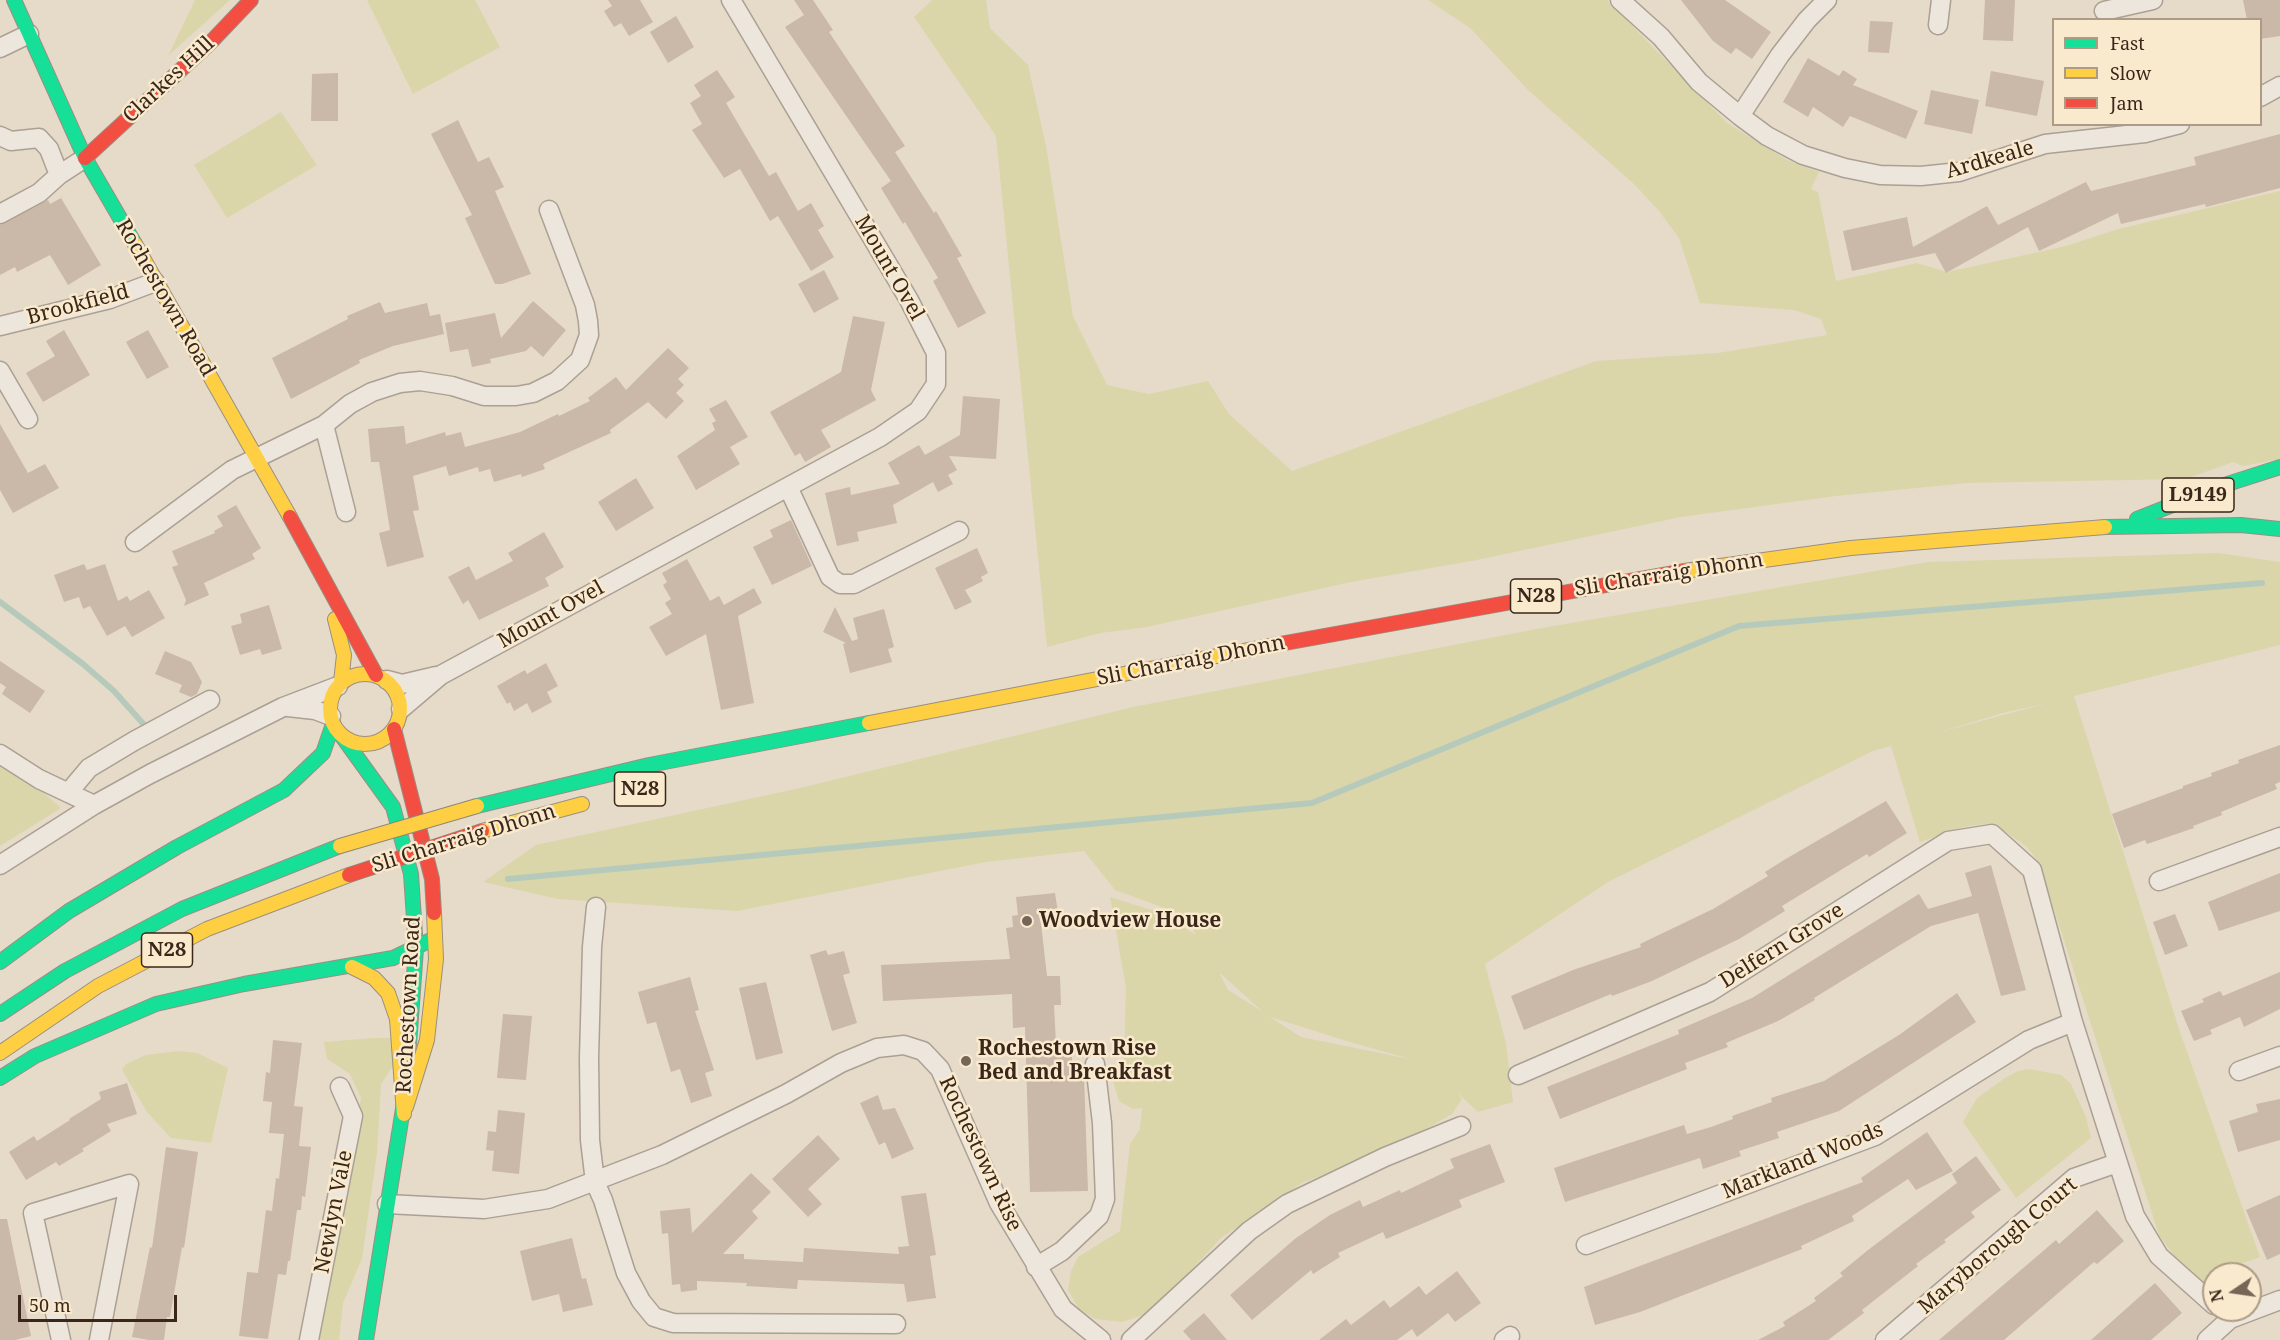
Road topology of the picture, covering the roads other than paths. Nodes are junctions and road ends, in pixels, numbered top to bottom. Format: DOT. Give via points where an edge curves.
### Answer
graph roads {
  1 [pos="14,0"];
  2 [pos="251,0"];
  3 [pos="731,0"];
  4 [pos="1620,0"];
  5 [pos="1827,0"];
  6 [pos="1941,0"];
  7 [pos="2153,0"];
  8 [pos="2104,11"];
  9 [pos="1938,25"];
  10 [pos="29,34"];
  11 [pos="0,48"];
  12 [pos="2280,86"];
  13 [pos="2262,96"];
  14 [pos="1740,116"];
  15 [pos="2172,126"];
  16 [pos="0,136"];
  17 [pos="85,158"];
  18 [pos="59,176"];
  19 [pos="549,210"];
  20 [pos="0,214"];
  21 [pos="155,282"];
  22 [pos="0,326"];
  23 [pos="0,371"];
  24 [pos="28,419"];
  25 [pos="324,425"];
  26 [pos="257,457"];
  27 [pos="2280,467"];
  28 [pos="789,489"];
  29 [pos="346,512"];
  30 [pos="2118,526"];
  31 [pos="2280,529"];
  32 [pos="959,531"];
  33 [pos="135,542"];
  34 [pos="327,589"];
  35 [pos="441,675"];
  36 [pos="382,678"];
  37 [pos="340,684"];
  38 [pos="210,700"];
  39 [pos="959,706"];
  40 [pos="284,707"];
  41 [pos="401,709"];
  42 [pos="335,725"];
  43 [pos="394,729"];
  44 [pos="845,742"];
  45 [pos="0,754"];
  46 [pos="68,793"];
  47 [pos="594,801"];
  48 [pos="94,805"];
  49 [pos="2280,837"];
  50 [pos="0,865"];
  51 [pos="2159,881"];
  52 [pos="596,907"];
  53 [pos="435,938"];
  54 [pos="416,949"];
  55 [pos="0,962"];
  56 [pos="352,968"];
  57 [pos="0,1014"];
  58 [pos="2073,1023"];
  59 [pos="0,1053"];
  60 [pos="2280,1056"];
  61 [pos="1095,1064"];
  62 [pos="2239,1071"];
  63 [pos="1518,1075"];
  64 [pos="0,1078"];
  65 [pos="340,1087"];
  66 [pos="404,1114"];
  67 [pos="1461,1126"];
  68 [pos="2117,1163"];
  69 [pos="595,1182"];
  70 [pos="387,1204"];
  71 [pos="1586,1245"];
  72 [pos="1036,1267"];
  73 [pos="2202,1294"];
  74 [pos="2280,1300"];
  75 [pos="2262,1305"];
  76 [pos="2220,1322"];
  77 [pos="896,1324"];
  78 [pos="61,1340"];
  79 [pos="99,1340"];
  80 [pos="309,1340"];
  81 [pos="366,1340"];
  82 [pos="1101,1340"];
  83 [pos="1131,1340"];
  84 [pos="1886,1340"];
  85 [pos="2207,1340"];
  1 -- 10 [label="main road, Rochestown Road"];
  2 -- 17 [label="main road, Clarkes Hill"];
  3 -- 28 [label="street, Mount Ovel" via="909,300 936,353 936,384 918,411"];
  4 -- 14 [label="street, Ardkeale" via="1661,37 1699,82"];
  5 -- 14 [label="street" via="1780,55"];
  6 -- 9 [label="street"];
  7 -- 8 [label="street"];
  10 -- 11 [label="street"];
  10 -- 17 [label="main road, Rochestown Road"];
  12 -- 13 [label="street"];
  14 -- 15 [label="street, Ardkeale" via="1803,155 1880,175 1921,176 1959,172 2045,144 2145,133"];
  16 -- 18 [label="street" via="11,141 39,138 50,149"];
  17 -- 18 [label="street"];
  17 -- 21 [label="main road, Rochestown Road"];
  18 -- 20 [label="street" via="39,193"];
  19 -- 25 [label="street" via="585,304 589,335 580,360 557,381 533,393 516,396 484,396 434,382 400,383 366,396"];
  21 -- 22 [label="street, Brookfield" via="110,299"];
  21 -- 26 [label="main road, Rochestown Road"];
  23 -- 24 [label="street"];
  25 -- 26 [label="street"];
  25 -- 29 [label="street"];
  26 -- 33 [label="street" via="232,470"];
  26 -- 34 [label="main road, Rochestown Road"];
  27 -- 30 [label="main road, L9149"];
  28 -- 32 [label="street" via="830,577 840,584 854,584"];
  28 -- 35 [label="street, Mount Ovel"];
  30 -- 31 [label="main road, Sli Charraig Dhonn / N28" via="2241,525"];
  30 -- 39 [label="main road, Sli Charraig Dhonn / N28" via="1851,548 1653,575"];
  34 -- 36 [label="main road, Rochestown Road"];
  34 -- 37 [label="main road, Rochestown Road" via="344,656"];
  35 -- 36 [label="street, Mount Ovel" via="402,684"];
  35 -- 41 [label="street, Mount Ovel"];
  36 -- 37 [label="main road" via="358,674"];
  36 -- 41 [label="main road" via="397,693"];
  37 -- 40 [label="street"];
  37 -- 42 [label="main road" via="331,700"];
  38 -- 46 [label="street" via="89,768"];
  39 -- 44 [label="main road, Sli Charraig Dhonn / N28"];
  39 -- 57 [label="main road, Sli Charraig Dhonn / N28, bridge" via="649,765 340,846 182,909 65,971"];
  40 -- 42 [label="street" via="315,710"];
  40 -- 48 [label="street"];
  41 -- 43 [label="main road"];
  42 -- 43 [label="main road" via="351,742 363,744 386,738"];
  42 -- 54 [label="main road, Rochestown Road" via="393,807 411,874"];
  42 -- 55 [label="main road" via="323,753 284,790 69,911"];
  43 -- 53 [label="main road, Rochestown Road" via="432,879"];
  45 -- 46 [label="street"];
  46 -- 48 [label="street"];
  47 -- 59 [label="main road, Sli Charraig Dhonn / N28, bridge" via="482,831 349,875 207,929 98,986"];
  48 -- 50 [label="street"];
  49 -- 51 [label="street"];
  52 -- 69 [label="street" via="589,1058"];
  53 -- 54 [label="main road"];
  53 -- 66 [label="main road, Rochestown Road" via="427,1040"];
  54 -- 56 [label="main road"];
  54 -- 66 [label="main road, Rochestown Road"];
  56 -- 64 [label="main road" via="244,984 156,1004 35,1056"];
  56 -- 66 [label="main road" via="374,978 388,993 397,1019"];
  58 -- 63 [label="street, Delfern Grove" via="2032,870 1992,834 1948,841 1710,992"];
  58 -- 68 [label="street"];
  58 -- 71 [label="street, Markland Woods" via="2029,1040 1875,1136"];
  60 -- 62 [label="street"];
  61 -- 72 [label="street" via="1105,1199 1099,1215 1062,1251"];
  65 -- 80 [label="street, Newlyn Vale" via="353,1116"];
  66 -- 70 [label="main road, Rochestown Road"];
  67 -- 83 [label="street" via="1287,1204 1249,1230"];
  68 -- 73 [label="street" via="2135,1216 2159,1256"];
  68 -- 84 [label="street, Maryborough Court" via="2074,1178"];
  69 -- 70 [label="street, Rochestown Rise" via="548,1199 484,1209"];
  69 -- 72 [label="street, Rochestown Rise" via="662,1155 841,1063 877,1048 904,1045 923,1051 940,1069 999,1203"];
  69 -- 77 [label="street" via="626,1273 654,1317 673,1323"];
  70 -- 81 [label="main road, Rochestown Road"];
  72 -- 82 [label="street, Rochestown Rise" via="1063,1309"];
  74 -- 75 [label="street"];
  76 -- 85 [label="street"];
  78 -- 79 [label="street" via="33,1213 129,1184"];
}
